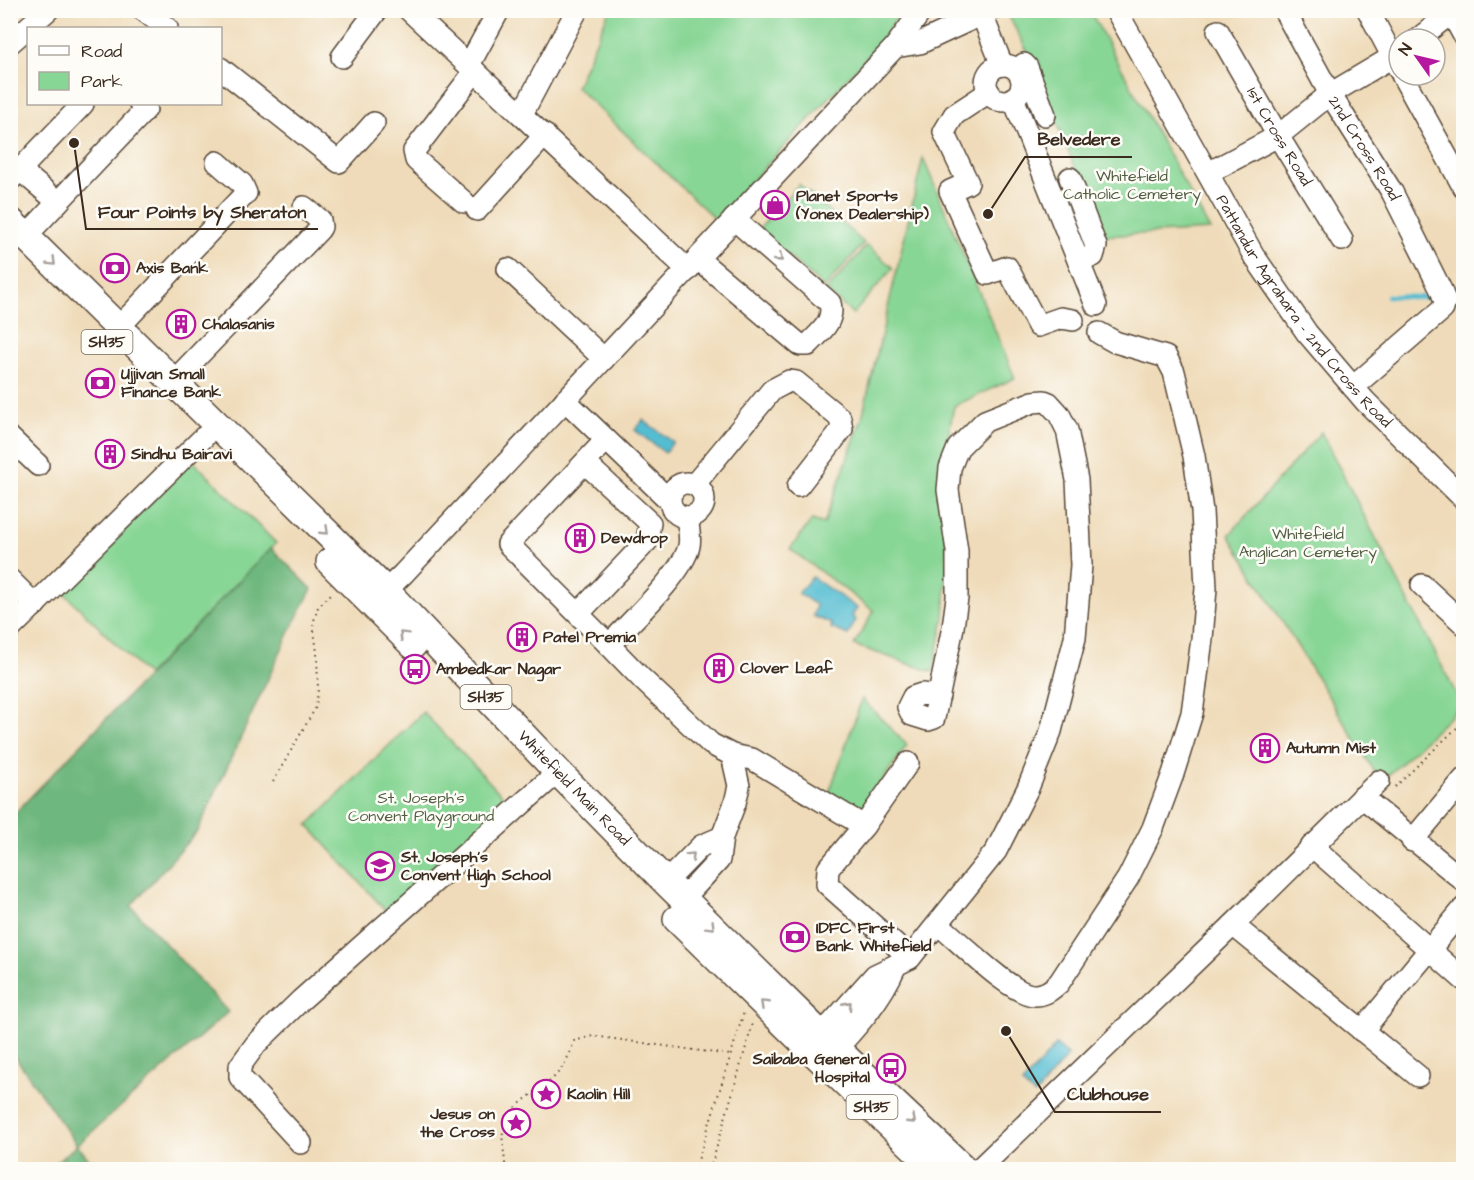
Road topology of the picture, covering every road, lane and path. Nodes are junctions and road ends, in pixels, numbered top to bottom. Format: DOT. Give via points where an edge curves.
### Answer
graph roads {
  1 [pos="48,10"];
  2 [pos="143,10"];
  3 [pos="376,10"];
  4 [pos="408,10"];
  5 [pos="499,10"];
  6 [pos="577,10"];
  7 [pos="922,10"];
  8 [pos="1116,10"];
  9 [pos="1284,10"];
  10 [pos="1368,10"];
  11 [pos="1452,11"];
  12 [pos="986,13"];
  13 [pos="28,27"];
  14 [pos="166,27"];
  15 [pos="1433,27"];
  16 [pos="27,28"];
  17 [pos="1218,31"];
  18 [pos="1464,36"];
  19 [pos="10,43"];
  20 [pos="1387,44"];
  21 [pos="895,47"];
  22 [pos="342,57"];
  23 [pos="1001,62"];
  24 [pos="472,68"];
  25 [pos="1387,69"];
  26 [pos="222,70"];
  27 [pos="1410,87"];
  28 [pos="989,92"];
  29 [pos="1330,94"];
  30 [pos="1013,98"];
  31 [pos="82,105"];
  32 [pos="141,105"];
  33 [pos="522,114"];
  34 [pos="1045,115"];
  35 [pos="374,123"];
  36 [pos="545,135"];
  37 [pos="1278,136"];
  38 [pos="217,162"];
  39 [pos="1208,173"];
  40 [pos="15,175"];
  41 [pos="1070,178"];
  42 [pos="1464,188"];
  43 [pos="58,202"];
  44 [pos="304,207"];
  45 [pos="734,219"];
  46 [pos="16,234"];
  47 [pos="1341,240"];
  48 [pos="1079,262"];
  49 [pos="693,264"];
  50 [pos="508,269"];
  51 [pos="1096,305"];
  52 [pos="1073,320"];
  53 [pos="117,328"];
  54 [pos="1099,333"];
  55 [pos="604,359"];
  56 [pos="173,382"];
  57 [pos="1353,387"];
  58 [pos="565,400"];
  59 [pos="204,437"];
  60 [pos="10,438"];
  61 [pos="606,440"];
  62 [pos="585,463"];
  63 [pos="38,465"];
  64 [pos="694,485"];
  65 [pos="798,486"];
  66 [pos="1464,499"];
  67 [pos="670,501"];
  68 [pos="687,517"];
  69 [pos="645,563"];
  70 [pos="346,577"];
  71 [pos="10,580"];
  72 [pos="1422,585"];
  73 [pos="379,597"];
  74 [pos="34,605"];
  75 [pos="584,618"];
  76 [pos="1464,624"];
  77 [pos="10,629"];
  78 [pos="609,645"];
  79 [pos="939,696"];
  80 [pos="1464,721"];
  81 [pos="732,755"];
  82 [pos="908,763"];
  83 [pos="551,778"];
  84 [pos="1464,779"];
  85 [pos="273,782"];
  86 [pos="1371,789"];
  87 [pos="864,826"];
  88 [pos="1412,841"];
  89 [pos="1311,846"];
  90 [pos="1464,881"];
  91 [pos="675,891"];
  92 [pos="1464,908"];
  93 [pos="939,924"];
  94 [pos="1233,925"];
  95 [pos="1431,950"];
  96 [pos="903,961"];
  97 [pos="1464,980"];
  98 [pos="756,997"];
  99 [pos="1362,1030"];
  100 [pos="822,1047"];
  101 [pos="730,1055"];
  102 [pos="1418,1076"];
  103 [pos="301,1143"];
  104 [pos="505,1170"];
  105 [pos="695,1170"];
  106 [pos="710,1170"];
  107 [pos="938,1170"];
  108 [pos="965,1170"];
  109 [pos="978,1170"];
  1 -- 13 [label="street"];
  2 -- 14 [label="street"];
  3 -- 22 [label="street"];
  4 -- 24 [label="street"];
  5 -- 24 [label="street"];
  6 -- 33 [label="street"];
  7 -- 21 [label="street"];
  8 -- 39 [label="street, Pattandur Agrahara - 2nd Cross Road"];
  9 -- 29 [label="street, 2nd Cross Road"];
  10 -- 20 [label="street"];
  11 -- 15 [label="street"];
  11 -- 18 [label="street"];
  12 -- 21 [label="street" via="920,44"];
  12 -- 23 [label="street"];
  16 -- 19 [label="street"];
  17 -- 37 [label="street, 1st Cross Road"];
  21 -- 45 [label="street"];
  23 -- 28 [label="street" via="988,75"];
  23 -- 30 [label="street" via="1021,76 1021,88"];
  23 -- 34 [label="street" via="1018,57 1028,67"];
  24 -- 33 [label="street"];
  24 -- 36 [label="street" via="414,151 417,160 470,206"];
  25 -- 29 [label="street"];
  26 -- 35 [label="street" via="339,162"];
  27 -- 42 [label="street"];
  28 -- 30 [label="street" via="997,99"];
  28 -- 52 [label="street" via="954,115 944,132 968,183 950,191 988,274 1006,267 1038,326 1061,318"];
  29 -- 37 [label="street"];
  29 -- 57 [label="street, 2nd Cross Road" via="1392,192 1445,301 1443,309"];
  30 -- 48 [label="street"];
  31 -- 40 [label="street"];
  32 -- 43 [label="street" via="146,109"];
  33 -- 36 [label="street"];
  36 -- 49 [label="street"];
  37 -- 39 [label="street"];
  37 -- 47 [label="street, 1st Cross Road"];
  38 -- 53 [label="street" via="242,184 246,193"];
  39 -- 57 [label="street, Pattandur Agrahara - 2nd Cross Road" via="1254,256 1307,333"];
  40 -- 43 [label="street"];
  41 -- 48 [label="street" via="1096,246 1093,256"];
  43 -- 46 [label="street"];
  44 -- 56 [label="street" via="320,220 319,230"];
  45 -- 49 [label="street"];
  45 -- 49 [label="street, one-way" via="830,303 831,321 808,345 800,345"];
  46 -- 53 [label="main road, Whitefield Main Road / SH35, one-way"];
  46 -- 59 [label="main road, Whitefield Main Road / SH35"];
  48 -- 51 [label="street"];
  49 -- 55 [label="street"];
  50 -- 55 [label="street"];
  51 -- 52 [label="street" via="1080,307"];
  51 -- 54 [label="street" via="1105,318"];
  52 -- 54 [label="street" via="1076,330 1085,336"];
  53 -- 56 [label="main road, Whitefield Main Road / SH35"];
  54 -- 93 [label="street" via="1115,342 1166,357 1174,372 1194,456 1202,511 1206,588 1192,713 1153,828 1128,878 1059,982 1046,994 1033,996 1022,992"];
  55 -- 58 [label="street"];
  56 -- 73 [label="main road, Whitefield Main Road / SH35, one-way"];
  57 -- 66 [label="street, Pattandur Agrahara - 2nd Cross Road"];
  58 -- 61 [label="street"];
  58 -- 73 [label="street"];
  59 -- 70 [label="main road, Whitefield Main Road / SH35"];
  59 -- 74 [label="street"];
  60 -- 63 [label="street"];
  61 -- 62 [label="street"];
  61 -- 67 [label="street"];
  62 -- 75 [label="street" via="650,523 650,534"];
  62 -- 75 [label="street" via="508,544"];
  64 -- 65 [label="street" via="772,390 789,381 796,382 840,418 842,429"];
  64 -- 67 [label="street" via="678,486"];
  64 -- 68 [label="street" via="702,493 704,504 698,513"];
  67 -- 68 [label="street" via="677,514"];
  68 -- 78 [label="street" via="690,543 684,560"];
  69 -- 75 [label="street"];
  70 -- 73 [label="main road, Whitefield Main Road / SH35"];
  70 -- 85 [label="path" via="318,607 313,624 316,707"];
  71 -- 74 [label="street"];
  72 -- 76 [label="street"];
  73 -- 83 [label="main road, Whitefield Main Road / SH35"];
  74 -- 77 [label="street"];
  75 -- 78 [label="street"];
  78 -- 81 [label="street" via="711,744"];
  79 -- 93 [label="street" via="957,598 957,551 948,490 950,468 958,448 985,421 1044,401 1059,414 1067,430 1077,480 1081,565 1075,638 1051,731 1028,788 996,851"];
  80 -- 86 [label="path" via="1383,799"];
  81 -- 87 [label="street" via="752,759"];
  81 -- 91 [label="street" via="739,786 722,837 701,846"];
  82 -- 87 [label="street"];
  83 -- 91 [label="main road, Whitefield Main Road / SH35"];
  83 -- 98 [label="main road, Whitefield Main Road / SH35"];
  83 -- 103 [label="street" via="300,1000 240,1066 240,1077"];
  84 -- 88 [label="street"];
  86 -- 88 [label="street"];
  86 -- 89 [label="street"];
  87 -- 96 [label="street" via="828,869 826,884"];
  88 -- 90 [label="street"];
  89 -- 94 [label="street"];
  89 -- 95 [label="street"];
  91 -- 100 [label="main road, Whitefield Main Road / SH35, one-way"];
  92 -- 95 [label="street"];
  93 -- 96 [label="street"];
  94 -- 99 [label="street"];
  94 -- 109 [label="street"];
  95 -- 97 [label="street"];
  95 -- 99 [label="street"];
  96 -- 100 [label="street" via="875,975 832,1023"];
  100 -- 98 [label="main road, Whitefield Main Road / SH35, one-way"];
  98 -- 101 [label="path"];
  98 -- 106 [label="path"];
  99 -- 102 [label="street"];
  100 -- 107 [label="main road, Whitefield Main Road / SH35"];
  100 -- 108 [label="main road, Whitefield Main Road / SH35, one-way"];
  101 -- 104 [label="path" via="593,1036 574,1041 558,1074 519,1104 508,1120 503,1132"];
  101 -- 105 [label="path"];
}
